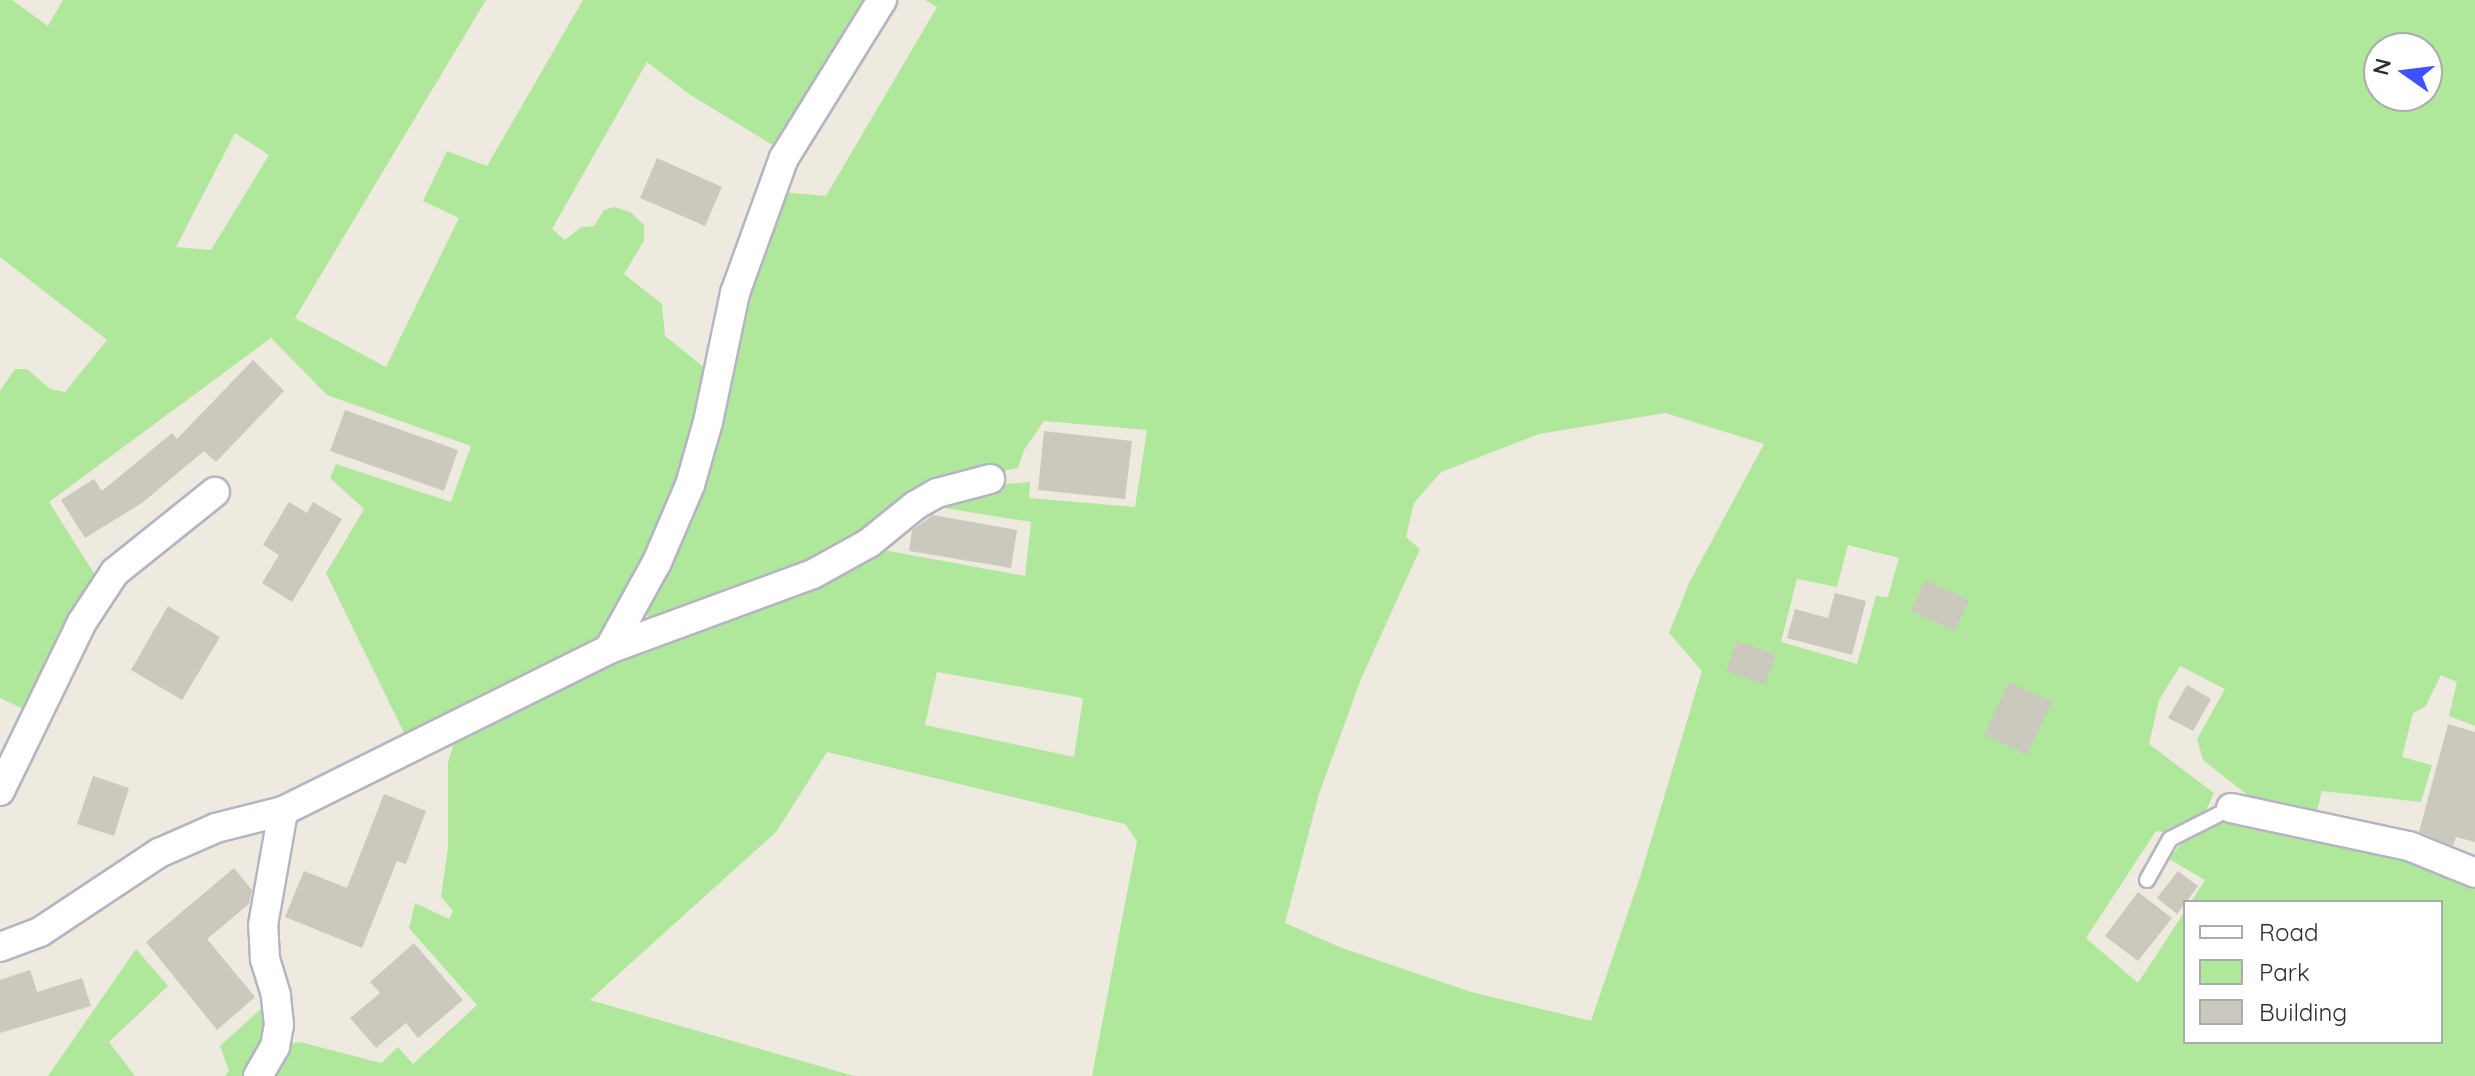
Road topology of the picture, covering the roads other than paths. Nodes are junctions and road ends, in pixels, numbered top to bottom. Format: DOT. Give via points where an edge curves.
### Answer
graph roads {
  1 [pos="882,0"];
  2 [pos="990,479"];
  3 [pos="215,492"];
  4 [pos="609,649"];
  5 [pos="0,791"];
  6 [pos="2231,808"];
  7 [pos="283,811"];
  8 [pos="2475,873"];
  9 [pos="2147,880"];
  10 [pos="0,947"];
  11 [pos="258,1076"];
  1 -- 4 [label="street" via="784,158 735,293 690,485 657,562"];
  2 -- 4 [label="street" via="937,493 869,543 813,574"];
  3 -- 5 [label="street" via="115,572 82,622"];
  4 -- 7 [label="street"];
  6 -- 8 [label="street" via="2409,846"];
  6 -- 9 [label="lane" via="2170,839"];
  7 -- 10 [label="street" via="216,828 159,853 40,932"];
  7 -- 11 [label="street" via="263,925 279,1025 275,1047"];
}
